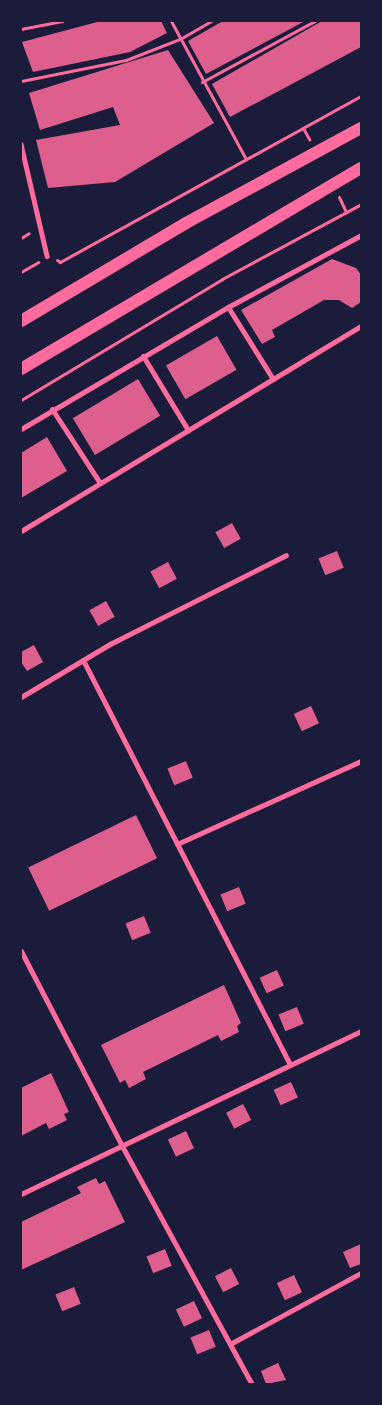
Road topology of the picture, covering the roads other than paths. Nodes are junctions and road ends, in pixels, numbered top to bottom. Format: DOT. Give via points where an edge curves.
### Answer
graph roads {
  1 [pos="361,128"];
  2 [pos="21,144"];
  3 [pos="361,168"];
  4 [pos="361,235"];
  5 [pos="47,256"];
  6 [pos="228,307"];
  7 [pos="21,321"];
  8 [pos="361,326"];
  9 [pos="143,356"];
  10 [pos="21,369"];
  11 [pos="273,379"];
  12 [pos="52,409"];
  13 [pos="21,429"];
  14 [pos="188,430"];
  15 [pos="100,483"];
  16 [pos="21,531"];
  17 [pos="286,555"];
  18 [pos="83,660"];
  19 [pos="21,697"];
  20 [pos="361,761"];
  21 [pos="177,844"];
  22 [pos="21,951"];
  23 [pos="361,1031"];
  24 [pos="290,1065"];
  25 [pos="122,1146"];
  26 [pos="21,1194"];
  27 [pos="361,1273"];
  28 [pos="230,1344"];
  29 [pos="252,1384"];
  1 -- 7 [label="main road" via="186,224"];
  2 -- 5 [label="street"];
  3 -- 10 [label="main road"];
  4 -- 6 [label="street"];
  6 -- 9 [label="street"];
  6 -- 11 [label="street"];
  8 -- 11 [label="street"];
  9 -- 12 [label="street"];
  9 -- 14 [label="street"];
  11 -- 14 [label="street"];
  12 -- 13 [label="street"];
  12 -- 15 [label="street"];
  14 -- 15 [label="street"];
  15 -- 16 [label="street"];
  17 -- 18 [label="street"];
  18 -- 19 [label="street"];
  18 -- 21 [label="street"];
  20 -- 21 [label="street"];
  21 -- 24 [label="street"];
  22 -- 25 [label="street"];
  23 -- 24 [label="street"];
  24 -- 25 [label="street"];
  25 -- 26 [label="street"];
  25 -- 28 [label="street"];
  27 -- 28 [label="street"];
  28 -- 29 [label="street"];
}
